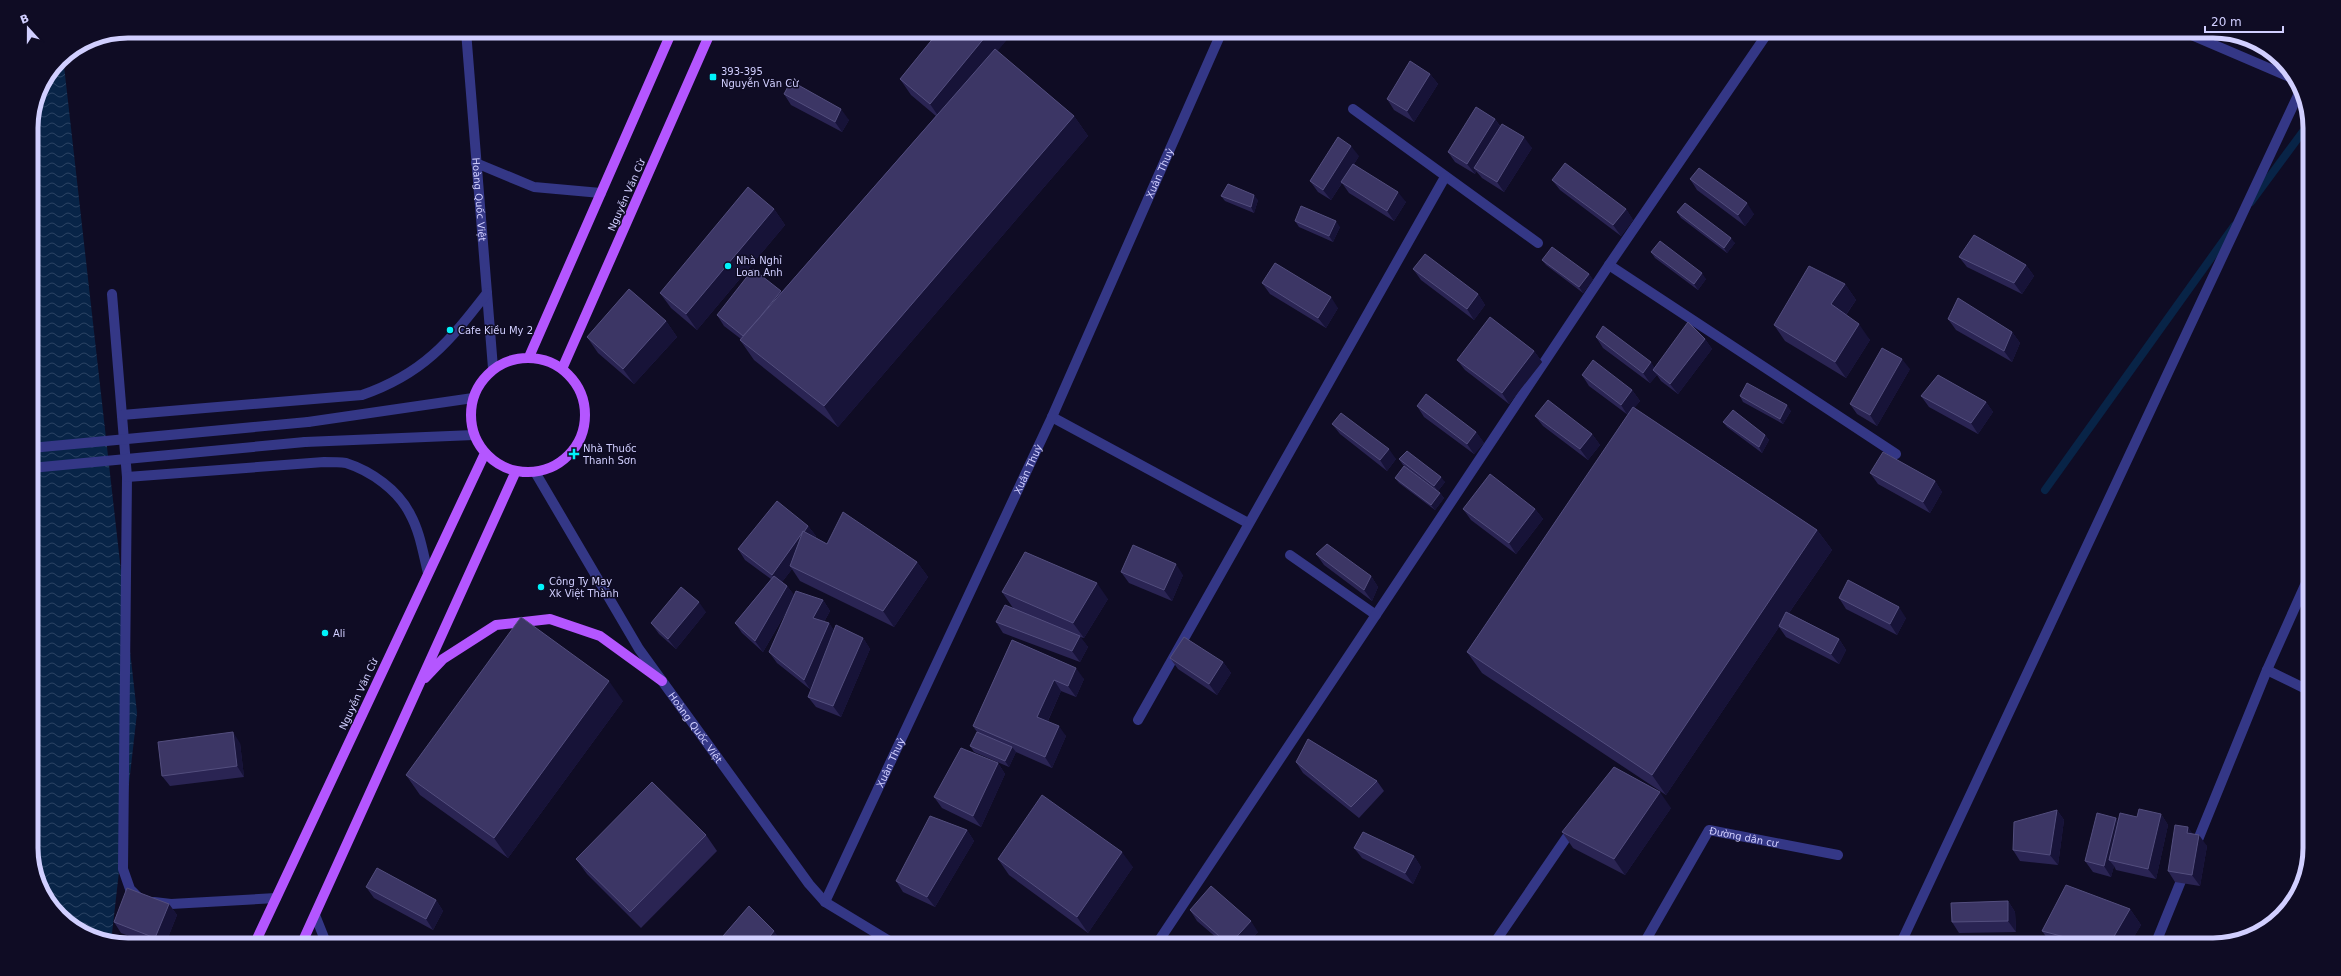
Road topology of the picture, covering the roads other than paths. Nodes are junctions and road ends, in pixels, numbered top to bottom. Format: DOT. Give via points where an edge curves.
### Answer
graph roads {
  1 [pos="467,38"];
  2 [pos="669,38"];
  3 [pos="708,38"];
  4 [pos="1219,38"];
  5 [pos="1764,38"];
  6 [pos="2198,38"];
  7 [pos="2287,77"];
  8 [pos="2297,97"];
  9 [pos="1353,109"];
  10 [pos="476,163"];
  11 [pos="1445,177"];
  12 [pos="601,193"];
  13 [pos="1538,243"];
  14 [pos="1609,265"];
  15 [pos="487,293"];
  16 [pos="112,294"];
  17 [pos="529,357"];
  18 [pos="493,368"];
  19 [pos="562,368"];
  20 [pos="473,398"];
  21 [pos="122,415"];
  22 [pos="1052,417"];
  23 [pos="474,435"];
  24 [pos="38,447"];
  25 [pos="485,453"];
  26 [pos="1896,454"];
  27 [pos="38,467"];
  28 [pos="516,471"];
  29 [pos="535,472"];
  30 [pos="127,477"];
  31 [pos="1248,523"];
  32 [pos="1290,555"];
  33 [pos="428,573"];
  34 [pos="2303,589"];
  35 [pos="1376,615"];
  36 [pos="2266,670"];
  37 [pos="662,681"];
  38 [pos="419,685"];
  39 [pos="2303,688"];
  40 [pos="1138,720"];
  41 [pos="1578,820"];
  42 [pos="1838,855"];
  43 [pos="276,898"];
  44 [pos="825,902"];
  45 [pos="315,915"];
  46 [pos="257,938"];
  47 [pos="304,938"];
  48 [pos="324,938"];
  49 [pos="884,938"];
  50 [pos="1161,938"];
  51 [pos="1498,938"];
  52 [pos="1647,938"];
  53 [pos="1903,938"];
  54 [pos="2158,938"];
  1 -- 10 [label="street, Hoàng Quốc Việt"];
  2 -- 12 [label="main road"];
  3 -- 19 [label="main road, Nguyễn Văn Cừ"];
  4 -- 22 [label="street, Xuân Thuỷ"];
  5 -- 14 [label="street"];
  6 -- 7 [label="street"];
  8 -- 53 [label="street"];
  9 -- 11 [label="street"];
  10 -- 12 [label="street" via="534,187"];
  10 -- 15 [label="street, Hoàng Quốc Việt"];
  11 -- 13 [label="street"];
  11 -- 31 [label="street"];
  12 -- 17 [label="main road"];
  14 -- 26 [label="street"];
  14 -- 35 [label="street"];
  15 -- 18 [label="street, Hoàng Quốc Việt"];
  15 -- 21 [label="street" via="454,336 428,360 384,387 362,395"];
  16 -- 21 [label="street"];
  17 -- 18 [label="main road" via="510,360"];
  17 -- 19 [label="main road"];
  18 -- 20 [label="main road" via="481,382"];
  19 -- 29 [label="main road" via="577,384 584,402 585,422 580,440 568,455 552,467"];
  20 -- 23 [label="main road" via="470,416"];
  20 -- 24 [label="street, bridge" via="308,422"];
  21 -- 30 [label="street"];
  22 -- 31 [label="street"];
  22 -- 44 [label="street, Xuân Thuỷ"];
  23 -- 25 [label="main road"];
  23 -- 27 [label="street, bridge" via="305,442"];
  25 -- 28 [label="main road" via="496,463"];
  25 -- 33 [label="main road, Nguyễn Văn Cừ"];
  28 -- 29 [label="main road"];
  28 -- 38 [label="main road"];
  29 -- 37 [label="street, Hoàng Quốc Việt" via="639,650"];
  30 -- 33 [label="street" via="324,462 344,463 380,480 410,513"];
  30 -- 43 [label="street" via="123,869 130,889 142,901 172,904"];
  31 -- 40 [label="street"];
  32 -- 35 [label="street"];
  33 -- 43 [label="main road, Nguyễn Văn Cừ"];
  34 -- 36 [label="street"];
  35 -- 50 [label="street"];
  36 -- 39 [label="street"];
  36 -- 54 [label="street"];
  37 -- 38 [label="main road" via="600,636 550,619 496,625 443,659"];
  37 -- 44 [label="street, Hoàng Quốc Việt" via="809,884"];
  38 -- 45 [label="main road"];
  41 -- 51 [label="street"];
  42 -- 52 [label="street, Đường dân cư" via="1709,830"];
  43 -- 46 [label="main road, Nguyễn Văn Cừ"];
  44 -- 49 [label="street, Hoàng Quốc Việt"];
  45 -- 47 [label="main road"];
  45 -- 48 [label="street"];
}
